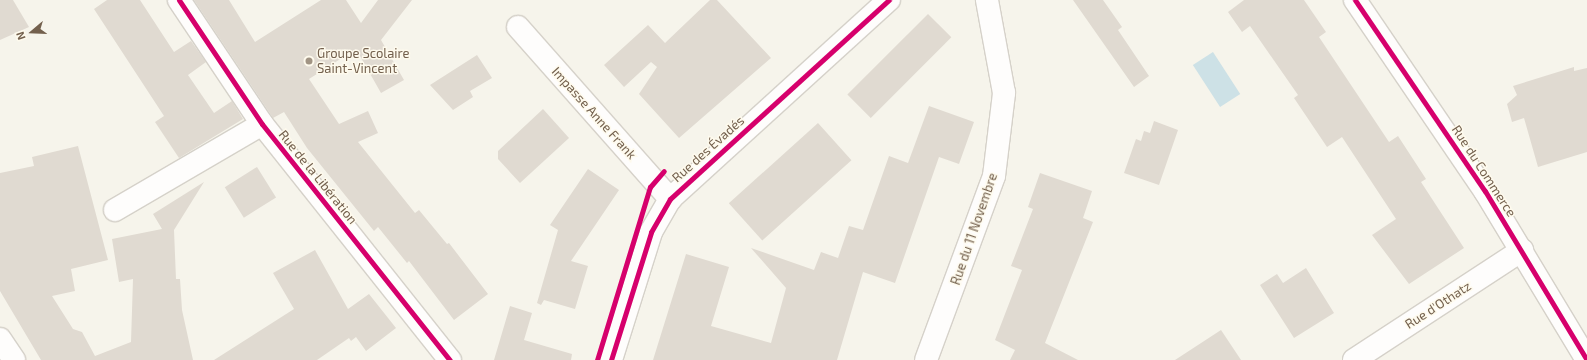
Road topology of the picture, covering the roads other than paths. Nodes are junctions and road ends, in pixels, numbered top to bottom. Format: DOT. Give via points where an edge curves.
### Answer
graph roads {
  1 [pos="179,0"];
  2 [pos="889,0"];
  3 [pos="987,0"];
  4 [pos="1355,0"];
  5 [pos="518,27"];
  6 [pos="262,124"];
  7 [pos="670,199"];
  8 [pos="115,210"];
  9 [pos="1522,250"];
  10 [pos="0,339"];
  11 [pos="14,360"];
  12 [pos="450,360"];
  13 [pos="611,360"];
  14 [pos="926,360"];
  15 [pos="1354,360"];
  16 [pos="1587,360"];
  1 -- 6 [label="street, Rue de la Libération"];
  2 -- 7 [label="street, Rue des Évadés"];
  3 -- 14 [label="street, Rue du 11 Novembre" via="1004,93 994,176"];
  4 -- 9 [label="street, Rue du Commerce"];
  5 -- 7 [label="street, Impasse Anne Frank"];
  6 -- 8 [label="street"];
  6 -- 12 [label="street, Rue de la Libération"];
  7 -- 13 [label="street, Rue des Évadés" via="651,232"];
  9 -- 15 [label="street, Rue d'Othatz"];
  9 -- 16 [label="street, Rue du Commerce"];
  10 -- 11 [label="street"];
}
